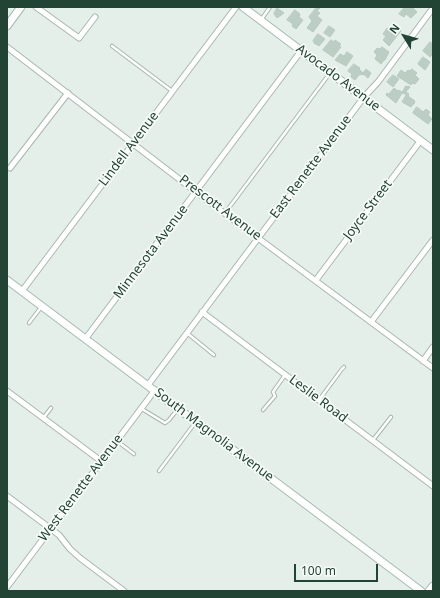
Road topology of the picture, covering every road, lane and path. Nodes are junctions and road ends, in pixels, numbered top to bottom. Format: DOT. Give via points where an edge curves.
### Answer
graph roads {
  1 [pos="21,7"];
  2 [pos="36,7"];
  3 [pos="236,7"];
  4 [pos="243,7"];
  5 [pos="270,7"];
  6 [pos="433,8"];
  7 [pos="95,17"];
  8 [pos="260,20"];
  9 [pos="7,26"];
  10 [pos="112,46"];
  11 [pos="7,47"];
  12 [pos="301,51"];
  13 [pos="330,72"];
  14 [pos="172,91"];
  15 [pos="68,93"];
  16 [pos="364,97"];
  17 [pos="421,140"];
  18 [pos="133,143"];
  19 [pos="433,150"];
  20 [pos="10,168"];
  21 [pos="196,192"];
  22 [pos="225,213"];
  23 [pos="258,237"];
  24 [pos="433,240"];
  25 [pos="7,280"];
  26 [pos="316,280"];
  27 [pos="22,291"];
  28 [pos="42,306"];
  29 [pos="202,312"];
  30 [pos="371,322"];
  31 [pos="30,323"];
  32 [pos="187,333"];
  33 [pos="86,338"];
  34 [pos="433,348"];
  35 [pos="214,355"];
  36 [pos="423,361"];
  37 [pos="344,367"];
  38 [pos="433,368"];
  39 [pos="285,375"];
  40 [pos="148,385"];
  41 [pos="155,390"];
  42 [pos="7,391"];
  43 [pos="319,400"];
  44 [pos="51,408"];
  45 [pos="141,408"];
  46 [pos="179,408"];
  47 [pos="263,410"];
  48 [pos="391,417"];
  49 [pos="43,418"];
  50 [pos="196,421"];
  51 [pos="116,441"];
  52 [pos="373,441"];
  53 [pos="134,454"];
  54 [pos="101,462"];
  55 [pos="159,471"];
  56 [pos="433,486"];
  57 [pos="7,496"];
  58 [pos="51,529"];
  59 [pos="7,586"];
  60 [pos="433,586"];
  61 [pos="124,591"];
  62 [pos="421,591"];
  63 [pos="430,591"];
  1 -- 9 [label="main road"];
  2 -- 7 [label="street" via="79,38"];
  3 -- 14 [label="street, Lindell Avenue"];
  4 -- 8 [label="main road, Avocado Avenue"];
  5 -- 8 [label="lane"];
  6 -- 16 [label="street, East Renette Avenue"];
  8 -- 12 [label="main road, Avocado Avenue"];
  10 -- 14 [label="lane"];
  11 -- 15 [label="street, Prescott Avenue"];
  12 -- 13 [label="main road, Avocado Avenue"];
  12 -- 21 [label="street, Minnesota Avenue"];
  13 -- 16 [label="main road, Avocado Avenue"];
  13 -- 22 [label="lane"];
  14 -- 18 [label="street, Lindell Avenue"];
  15 -- 18 [label="street, Prescott Avenue"];
  15 -- 20 [label="street"];
  16 -- 17 [label="main road, Avocado Avenue"];
  16 -- 23 [label="street, East Renette Avenue"];
  17 -- 19 [label="main road, Avocado Avenue"];
  17 -- 26 [label="street, Joyce Street"];
  18 -- 21 [label="street, Prescott Avenue"];
  18 -- 27 [label="street, Lindell Avenue"];
  21 -- 22 [label="street, Prescott Avenue"];
  21 -- 33 [label="street, Minnesota Avenue"];
  22 -- 23 [label="street, Prescott Avenue"];
  23 -- 26 [label="street, Prescott Avenue"];
  23 -- 29 [label="street, East Renette Avenue"];
  24 -- 30 [label="street"];
  25 -- 27 [label="main road, South Magnolia Avenue"];
  26 -- 30 [label="street, Prescott Avenue"];
  27 -- 28 [label="main road, South Magnolia Avenue"];
  28 -- 31 [label="lane"];
  28 -- 33 [label="main road, South Magnolia Avenue"];
  29 -- 32 [label="street, East Renette Avenue"];
  29 -- 39 [label="street, Leslie Road"];
  30 -- 36 [label="street, Prescott Avenue"];
  32 -- 35 [label="lane"];
  32 -- 40 [label="street, East Renette Avenue"];
  33 -- 40 [label="main road, South Magnolia Avenue"];
  34 -- 36 [label="street"];
  36 -- 38 [label="street, Prescott Avenue"];
  37 -- 43 [label="lane"];
  39 -- 43 [label="street, Leslie Road"];
  39 -- 47 [label="lane" via="273,392 275,396"];
  40 -- 41 [label="main road, South Magnolia Avenue"];
  41 -- 45 [label="street, West Renette Avenue"];
  41 -- 46 [label="main road, South Magnolia Avenue"];
  42 -- 49 [label="street"];
  43 -- 52 [label="street, Leslie Road"];
  44 -- 49 [label="lane"];
  45 -- 46 [label="lane" via="165,423"];
  45 -- 51 [label="street, West Renette Avenue"];
  46 -- 50 [label="main road, South Magnolia Avenue"];
  48 -- 52 [label="lane"];
  49 -- 54 [label="street"];
  50 -- 55 [label="lane"];
  50 -- 62 [label="main road, South Magnolia Avenue"];
  51 -- 53 [label="lane"];
  51 -- 54 [label="street, West Renette Avenue"];
  52 -- 56 [label="street, Leslie Road"];
  54 -- 58 [label="street, West Renette Avenue"];
  57 -- 58 [label="street"];
  58 -- 59 [label="street, West Renette Avenue"];
  58 -- 61 [label="street" via="80,558"];
  60 -- 63 [label="main road"];
}
